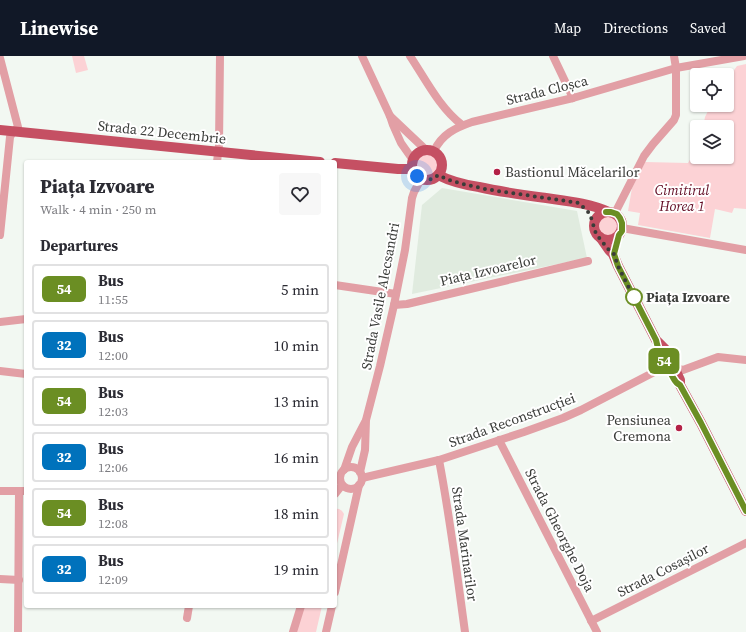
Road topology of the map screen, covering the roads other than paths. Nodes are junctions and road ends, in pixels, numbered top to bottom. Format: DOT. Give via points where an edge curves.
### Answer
graph roads {
  1 [pos="220,56"];
  2 [pos="362,56"];
  3 [pos="410,56"];
  4 [pos="553,56"];
  5 [pos="674,56"];
  6 [pos="744,56"];
  7 [pos="0,58"];
  8 [pos="723,58"];
  9 [pos="676,68"];
  10 [pos="573,98"];
  11 [pos="390,116"];
  12 [pos="462,125"];
  13 [pos="0,130"];
  14 [pos="13,132"];
  15 [pos="430,151"];
  16 [pos="218,157"];
  17 [pos="279,160"];
  18 [pos="337,163"];
  19 [pos="413,164"];
  20 [pos="438,175"];
  21 [pos="421,179"];
  22 [pos="579,203"];
  23 [pos="612,212"];
  24 [pos="594,226"];
  25 [pos="621,232"];
  26 [pos="0,235"];
  27 [pos="600,237"];
  28 [pos="746,250"];
  29 [pos="614,254"];
  30 [pos="588,261"];
  31 [pos="337,285"];
  32 [pos="396,294"];
  33 [pos="394,305"];
  34 [pos="24,319"];
  35 [pos="0,322"];
  36 [pos="746,360"];
  37 [pos="670,366"];
  38 [pos="0,371"];
  39 [pos="24,374"];
  40 [pos="366,420"];
  41 [pos="499,440"];
  42 [pos="439,460"];
  43 [pos="344,470"];
  44 [pos="360,478"];
  45 [pos="339,484"];
  46 [pos="0,491"];
  47 [pos="23,491"];
  48 [pos="746,511"];
  49 [pos="746,543"];
  50 [pos="0,579"];
  51 [pos="19,580"];
  52 [pos="337,583"];
  53 [pos="189,608"];
  54 [pos="300,608"];
  55 [pos="332,608"];
  56 [pos="187,618"];
  57 [pos="591,621"];
  58 [pos="18,632"];
  59 [pos="293,632"];
  60 [pos="326,632"];
  61 [pos="465,632"];
  62 [pos="597,632"];
  1 -- 16 [label="street"];
  2 -- 11 [label="street"];
  3 -- 12 [label="street" via="444,108"];
  4 -- 10 [label="street"];
  5 -- 9 [label="street"];
  6 -- 8 [label="street, Strada Cloșca"];
  7 -- 14 [label="street" via="18,127"];
  8 -- 9 [label="street, Strada Cloșca"];
  9 -- 10 [label="street, Strada Cloșca"];
  9 -- 23 [label="street" via="674,120 644,156"];
  10 -- 12 [label="street, Strada Cloșca"];
  11 -- 15 [label="street"];
  11 -- 19 [label="street"];
  12 -- 15 [label="street, Strada Cloșca" via="449,132"];
  13 -- 14 [label="main road, Strada 22 Decembrie"];
  14 -- 16 [label="main road, Strada 22 Decembrie"];
  14 -- 26 [label="street" via="10,137"];
  15 -- 19 [label="main road" via="419,152"];
  15 -- 20 [label="main road" via="440,156 442,168"];
  16 -- 17 [label="main road, Strada 22 Decembrie"];
  18 -- 19 [label="main road" via="398,169"];
  19 -- 21 [label="main road" via="415,174"];
  20 -- 21 [label="main road" via="430,180"];
  20 -- 22 [label="main road" via="454,182 507,193"];
  21 -- 32 [label="street, Strada Vasile Alecsandri" via="412,198"];
  22 -- 23 [label="main road"];
  22 -- 24 [label="main road" via="590,214"];
  23 -- 24 [label="main road" via="597,217"];
  23 -- 25 [label="main road" via="622,221"];
  24 -- 27 [label="main road"];
  25 -- 27 [label="main road" via="614,239"];
  25 -- 28 [label="street"];
  25 -- 29 [label="main road"];
  27 -- 29 [label="main road"];
  29 -- 37 [label="main road" via="658,348"];
  30 -- 33 [label="street, Piața Izvoarelor"];
  31 -- 32 [label="street"];
  32 -- 33 [label="street, Strada Vasile Alecsandri"];
  33 -- 40 [label="street, Strada Vasile Alecsandri"];
  34 -- 35 [label="street"];
  36 -- 37 [label="street" via="718,358 683,370"];
  37 -- 41 [label="street, Strada Reconstrucției" via="575,412"];
  37 -- 48 [label="main road" via="680,380 680,385"];
  38 -- 39 [label="street"];
  40 -- 43 [label="street, Strada Vasile Alecsandri"];
  40 -- 44 [label="street, Strada Vasile Alecsandri" via="365,450"];
  41 -- 42 [label="street, Strada Reconstrucției"];
  41 -- 57 [label="street, Strada Gheorghe Doja"];
  42 -- 44 [label="street, Strada Reconstrucției"];
  42 -- 61 [label="street, Strada Marinarilor"];
  43 -- 44 [label="street" via="351,467 358,470"];
  43 -- 45 [label="street" via="340,475"];
  44 -- 45 [label="street" via="354,489"];
  44 -- 52 [label="street, Strada Vasile Alecsandri"];
  46 -- 47 [label="street"];
  47 -- 51 [label="street"];
  49 -- 57 [label="street, Strada Cosașilor"];
  50 -- 51 [label="street"];
  51 -- 58 [label="street"];
  53 -- 56 [label="street"];
  54 -- 59 [label="street"];
  55 -- 60 [label="street"];
  57 -- 62 [label="street, Strada Gheorghe Doja"];
}
